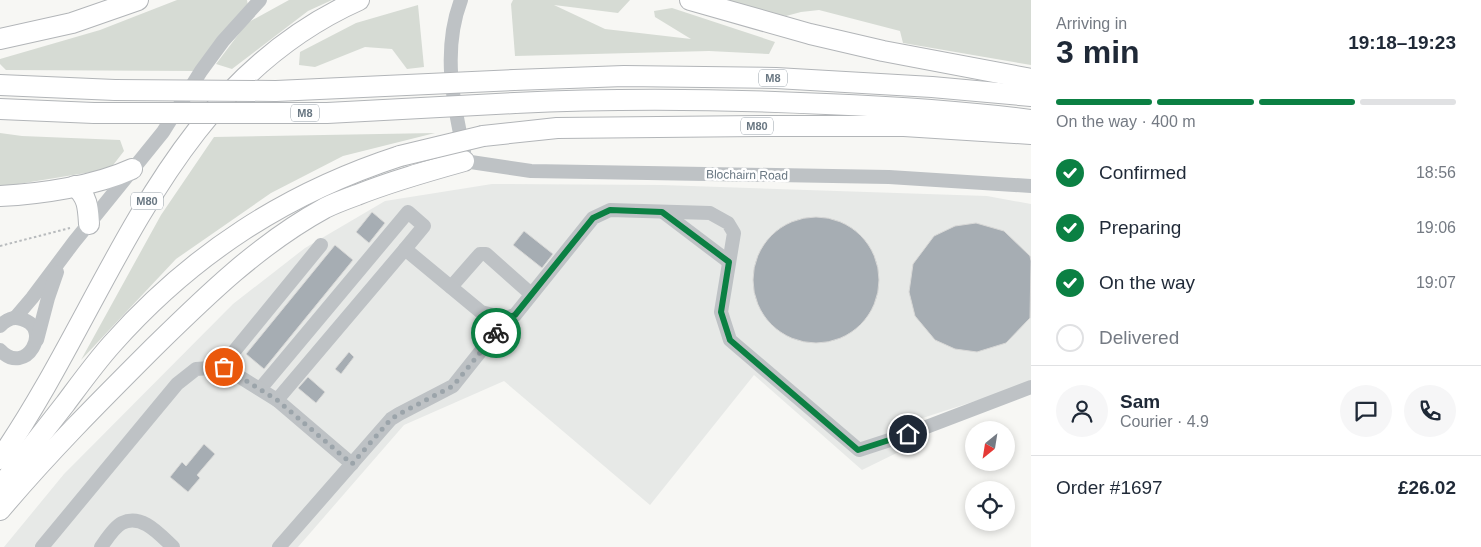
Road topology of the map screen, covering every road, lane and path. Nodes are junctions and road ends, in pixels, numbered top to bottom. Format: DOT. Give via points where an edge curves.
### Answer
graph roads {
  1 [pos="138,0"];
  2 [pos="260,0"];
  3 [pos="359,0"];
  4 [pos="460,0"];
  5 [pos="690,0"];
  6 [pos="0,39"];
  7 [pos="1031,79"];
  8 [pos="0,85"];
  9 [pos="1031,96"];
  10 [pos="0,109"];
  11 [pos="1031,120"];
  12 [pos="1031,134"];
  13 [pos="464,161"];
  14 [pos="132,169"];
  15 [pos="75,186"];
  16 [pos="1031,186"];
  17 [pos="0,196"];
  18 [pos="662,212"];
  19 [pos="89,224"];
  20 [pos="321,245"];
  21 [pos="0,246"];
  22 [pos="405,249"];
  23 [pos="68,251"];
  24 [pos="729,262"];
  25 [pos="451,287"];
  26 [pos="532,294"];
  27 [pos="505,318"];
  28 [pos="6,320"];
  29 [pos="36,342"];
  30 [pos="0,350"];
  31 [pos="224,367"];
  32 [pos="1031,387"];
  33 [pos="260,389"];
  34 [pos="277,400"];
  35 [pos="0,459"];
  36 [pos="352,464"];
  37 [pos="0,487"];
  38 [pos="0,510"];
  39 [pos="42,547"];
  40 [pos="100,547"];
  41 [pos="173,547"];
  42 [pos="279,547"];
  1 -- 6 [label="highway" via="72,22"];
  2 -- 14 [label="street" via="223,41 168,125"];
  3 -- 35 [label="highway, M80" via="315,21 271,53 247,74 178,155 126,237 26,421"];
  4 -- 13 [label="street" via="453,28 450,67 452,101"];
  5 -- 7 [label="highway" via="883,51"];
  8 -- 9 [label="highway, M8, bridge" via="276,91 624,76 776,78"];
  10 -- 11 [label="highway, M8, bridge" via="94,113 328,113 515,103 681,99 908,109"];
  12 -- 37 [label="highway, M80, bridge" via="904,126 557,128 483,136 359,169 291,200 231,238 182,276 112,344"];
  13 -- 16 [label="street, Blochairn Road" via="531,171 889,177"];
  13 -- 38 [label="highway" via="394,181 327,207 257,252 130,372"];
  14 -- 15 [label="highway"];
  14 -- 19 [label="street"];
  15 -- 17 [label="highway"];
  15 -- 19 [label="highway" via="88,203"];
  18 -- 24 [label="street"];
  18 -- 24 [label="street" via="710,213 728,222 734,233"];
  18 -- 26 [label="street" via="610,210 593,218"];
  19 -- 21 [label="path"];
  19 -- 23 [label="street"];
  20 -- 31 [label="street"];
  22 -- 25 [label="street"];
  22 -- 33 [label="street" via="424,226 408,212"];
  22 -- 34 [label="street"];
  23 -- 28 [label="street" via="32,298"];
  23 -- 29 [label="street" via="53,281"];
  24 -- 32 [label="street" via="721,312 730,340 858,450"];
  25 -- 26 [label="street" via="480,254 486,254"];
  25 -- 27 [label="street" via="481,312"];
  26 -- 27 [label="street" via="515,315"];
  27 -- 36 [label="street" via="453,386 391,419"];
  28 -- 29 [label="street" via="26,320 35,330"];
  29 -- 30 [label="street" via="31,352 21,358 9,357"];
  31 -- 33 [label="street"];
  31 -- 39 [label="street" via="196,369 177,384"];
  33 -- 34 [label="street"];
  34 -- 36 [label="street"];
  36 -- 42 [label="street"];
  40 -- 41 [label="street" via="120,524 130,521 150,526"];
}
